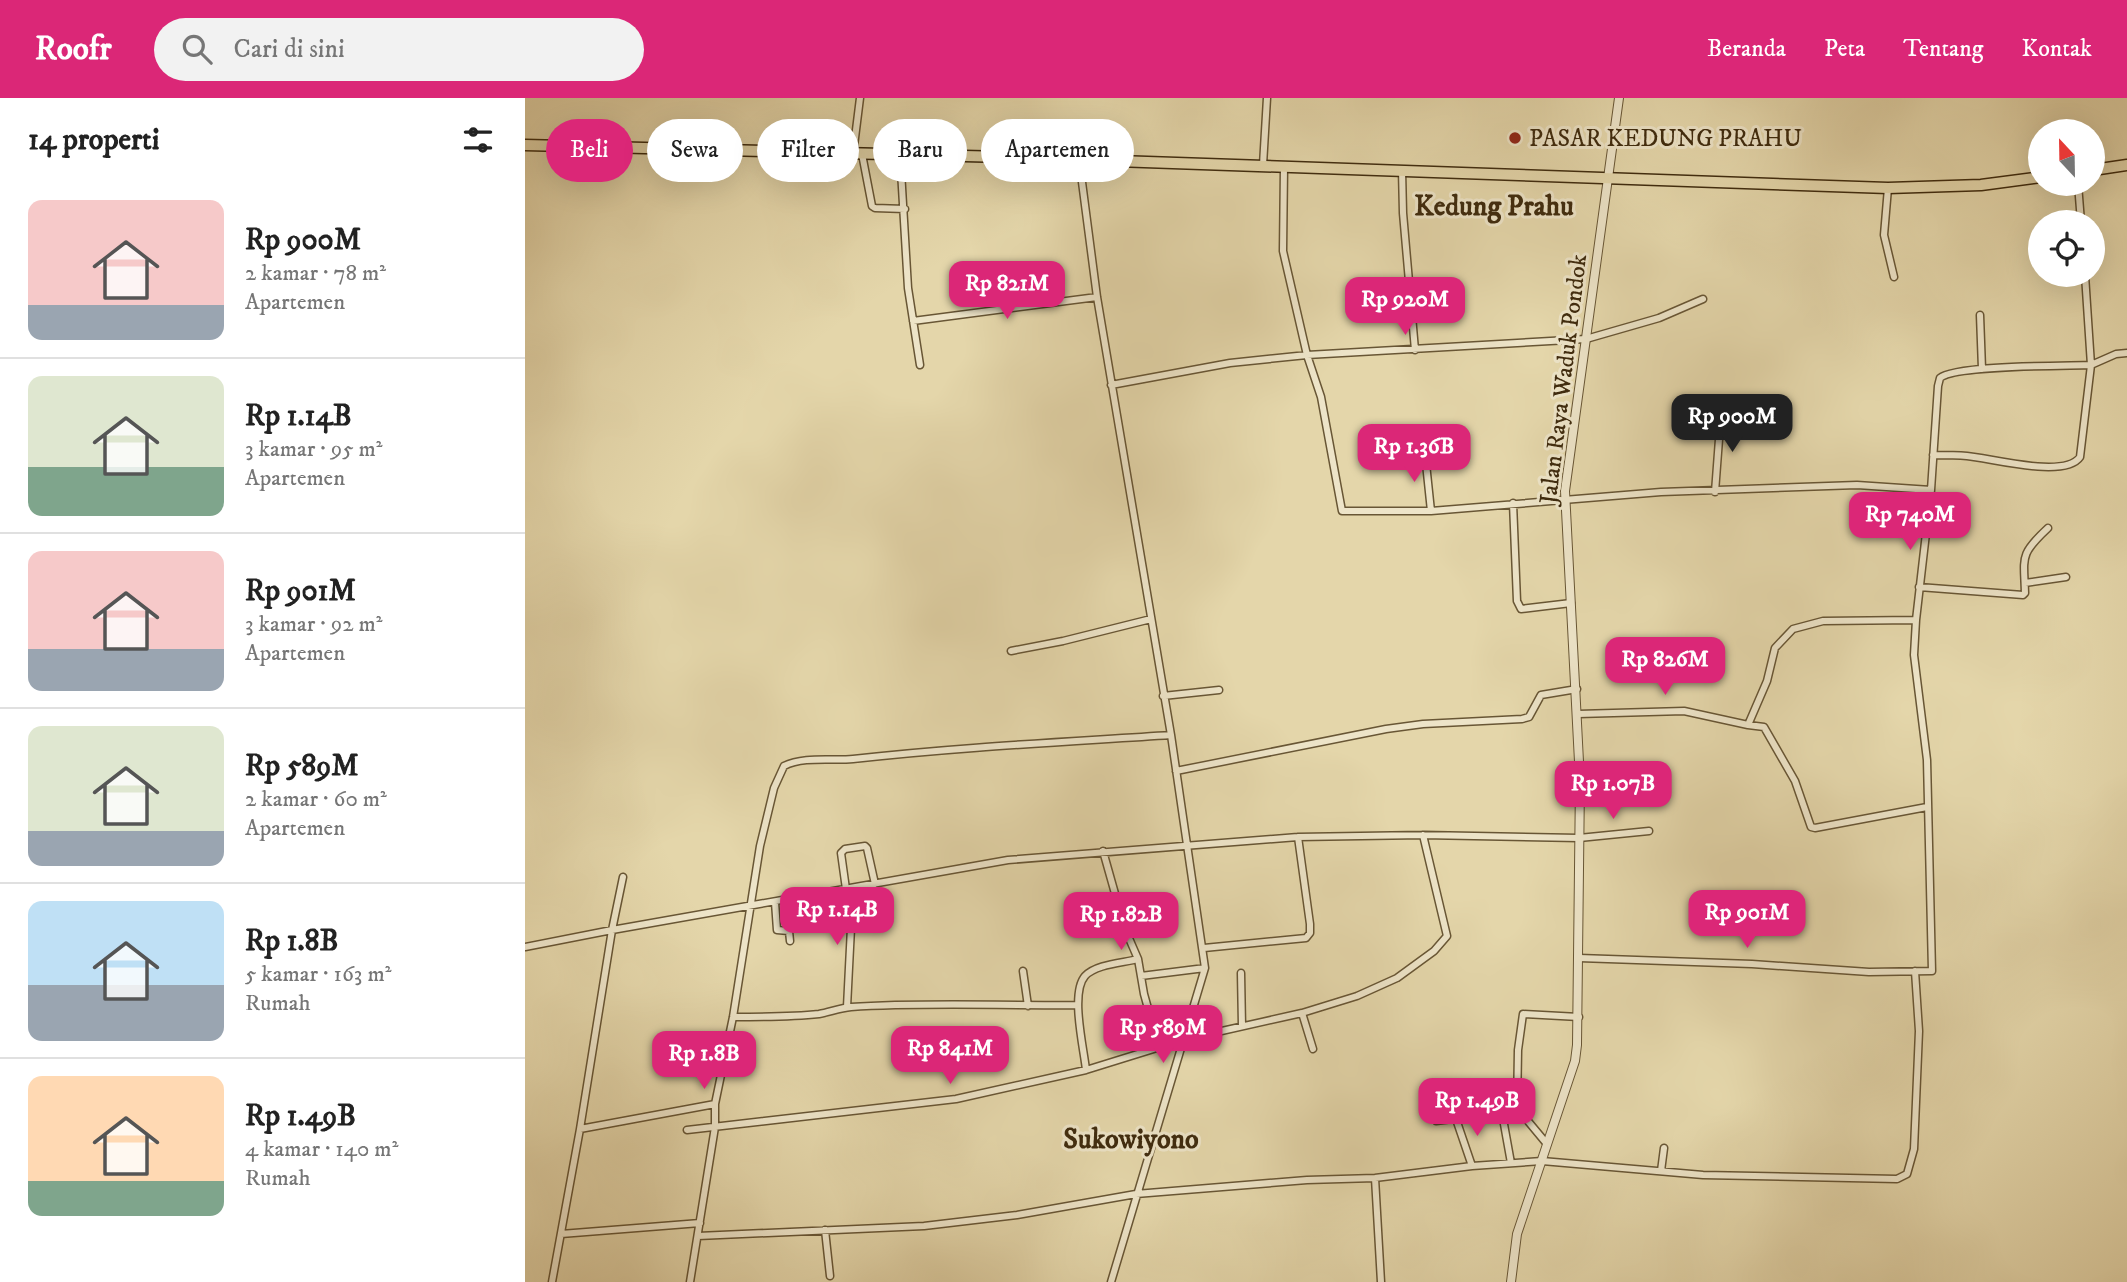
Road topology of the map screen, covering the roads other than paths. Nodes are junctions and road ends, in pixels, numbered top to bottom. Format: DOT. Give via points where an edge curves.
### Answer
graph roads {
  1 [pos="860,98"];
  2 [pos="1267,98"];
  3 [pos="1619,98"];
  4 [pos="857,119"];
  5 [pos="525,145"];
  6 [pos="757,151"];
  7 [pos="1134,161"];
  8 [pos="1263,165"];
  9 [pos="2127,165"];
  10 [pos="1284,167"];
  11 [pos="2105,168"];
  12 [pos="1402,170"];
  13 [pos="859,172"];
  14 [pos="1608,177"];
  15 [pos="2028,179"];
  16 [pos="903,182"];
  17 [pos="1082,182"];
  18 [pos="1888,188"];
  19 [pos="905,209"];
  20 [pos="1894,277"];
  21 [pos="2086,287"];
  22 [pos="1097,297"];
  23 [pos="1703,299"];
  24 [pos="1980,315"];
  25 [pos="913,321"];
  26 [pos="1586,339"];
  27 [pos="1415,350"];
  28 [pos="2127,353"];
  29 [pos="1307,355"];
  30 [pos="920,365"];
  31 [pos="2091,365"];
  32 [pos="1982,369"];
  33 [pos="1111,385"];
  34 [pos="1721,414"];
  35 [pos="1425,454"];
  36 [pos="1933,455"];
  37 [pos="1931,490"];
  38 [pos="1715,492"];
  39 [pos="1565,500"];
  40 [pos="1513,503"];
  41 [pos="1431,511"];
  42 [pos="2048,528"];
  43 [pos="2066,577"];
  44 [pos="2025,583"];
  45 [pos="1919,587"];
  46 [pos="1571,603"];
  47 [pos="1151,620"];
  48 [pos="1916,620"];
  49 [pos="1011,651"];
  50 [pos="1577,689"];
  51 [pos="1219,690"];
  52 [pos="1163,696"];
  53 [pos="1578,714"];
  54 [pos="1748,725"];
  55 [pos="1171,735"];
  56 [pos="1628,770"];
  57 [pos="1176,771"];
  58 [pos="1580,781"];
  59 [pos="1927,807"];
  60 [pos="1649,831"];
  61 [pos="1423,835"];
  62 [pos="1298,837"];
  63 [pos="1579,838"];
  64 [pos="1188,845"];
  65 [pos="1103,851"];
  66 [pos="623,877"];
  67 [pos="875,884"];
  68 [pos="850,888"];
  69 [pos="775,902"];
  70 [pos="749,905"];
  71 [pos="612,930"];
  72 [pos="790,941"];
  73 [pos="525,947"];
  74 [pos="1204,948"];
  75 [pos="1579,958"];
  76 [pos="1138,959"];
  77 [pos="1205,968"];
  78 [pos="1023,971"];
  79 [pos="1915,971"];
  80 [pos="1241,973"];
  81 [pos="1141,976"];
  82 [pos="1078,1005"];
  83 [pos="1028,1006"];
  84 [pos="847,1007"];
  85 [pos="1302,1013"];
  86 [pos="733,1017"];
  87 [pos="1579,1017"];
  88 [pos="1242,1026"];
  89 [pos="1186,1039"];
  90 [pos="1159,1048"];
  91 [pos="1313,1049"];
  92 [pos="1086,1070"];
  93 [pos="715,1104"];
  94 [pos="1517,1108"];
  95 [pos="1502,1113"];
  96 [pos="1456,1119"];
  97 [pos="1436,1121"];
  98 [pos="715,1127"];
  99 [pos="580,1129"];
  100 [pos="687,1130"];
  101 [pos="1547,1144"];
  102 [pos="1664,1148"];
  103 [pos="1542,1161"];
  104 [pos="1511,1163"];
  105 [pos="1472,1166"];
  106 [pos="1661,1171"];
  107 [pos="1375,1178"];
  108 [pos="1136,1194"];
  109 [pos="700,1223"];
  110 [pos="825,1230"];
  111 [pos="561,1234"];
  112 [pos="698,1236"];
  113 [pos="830,1276"];
  114 [pos="552,1282"];
  115 [pos="690,1282"];
  116 [pos="1111,1282"];
  117 [pos="1381,1282"];
  118 [pos="1511,1282"];
  1 -- 4 [label="street"];
  2 -- 8 [label="street"];
  3 -- 14 [label="street, Jalan Raya Waduk Pondok"];
  5 -- 6 [label="highway"];
  7 -- 8 [label="highway"];
  8 -- 10 [label="highway"];
  9 -- 11 [label="highway"];
  10 -- 12 [label="highway"];
  10 -- 29 [label="street" via="1283,251"];
  12 -- 14 [label="highway"];
  12 -- 27 [label="street"];
  13 -- 19 [label="street" via="874,208"];
  14 -- 18 [label="highway"];
  14 -- 26 [label="street, Jalan Raya Waduk Pondok"];
  15 -- 18 [label="highway"];
  16 -- 19 [label="street"];
  17 -- 22 [label="street"];
  18 -- 20 [label="street" via="1884,235"];
  19 -- 25 [label="street"];
  21 -- 31 [label="street"];
  22 -- 25 [label="street"];
  22 -- 33 [label="street"];
  23 -- 26 [label="street" via="1659,318"];
  24 -- 32 [label="street"];
  25 -- 30 [label="street"];
  26 -- 27 [label="street"];
  26 -- 39 [label="street, Jalan Raya Waduk Pondok"];
  27 -- 29 [label="street"];
  28 -- 31 [label="street"];
  29 -- 33 [label="street" via="1230,363"];
  29 -- 41 [label="street" via="1321,397 1342,511"];
  31 -- 32 [label="street"];
  31 -- 36 [label="street" via="2080,457 2074,464 2042,467"];
  32 -- 36 [label="street" via="1940,378"];
  33 -- 47 [label="street"];
  34 -- 38 [label="street"];
  35 -- 41 [label="street"];
  36 -- 37 [label="street"];
  37 -- 38 [label="street" via="1857,485"];
  37 -- 45 [label="street"];
  38 -- 39 [label="street"];
  39 -- 40 [label="street"];
  39 -- 46 [label="street, Jalan Raya Waduk Pondok"];
  40 -- 41 [label="street"];
  40 -- 46 [label="street" via="1521,609"];
  42 -- 44 [label="street" via="2024,554"];
  43 -- 44 [label="street"];
  44 -- 45 [label="street" via="2025,593 2019,596"];
  45 -- 48 [label="street"];
  46 -- 50 [label="street, Jalan Raya Waduk Pondok"];
  47 -- 49 [label="street"];
  47 -- 52 [label="street"];
  48 -- 54 [label="street" via="1823,621 1793,629 1775,648"];
  48 -- 59 [label="street" via="1914,654 1927,760"];
  50 -- 53 [label="street, Jalan Raya Waduk Pondok"];
  50 -- 57 [label="street" via="1541,695 1529,717 1522,719 1385,729"];
  51 -- 52 [label="street"];
  52 -- 55 [label="street"];
  53 -- 54 [label="street" via="1684,711"];
  53 -- 58 [label="street, Jalan Raya Waduk Pondok"];
  54 -- 59 [label="street" via="1763,727 1795,780 1811,827"];
  55 -- 57 [label="street"];
  55 -- 70 [label="street" via="790,763 781,771 768,808"];
  56 -- 58 [label="street"];
  57 -- 64 [label="street"];
  58 -- 63 [label="street, Jalan Raya Waduk Pondok"];
  59 -- 79 [label="street" via="1932,971"];
  60 -- 63 [label="street"];
  61 -- 62 [label="street"];
  61 -- 63 [label="street"];
  61 -- 85 [label="street" via="1446,925 1443,943 1384,985"];
  62 -- 64 [label="street"];
  62 -- 74 [label="street" via="1310,924 1306,938"];
  63 -- 75 [label="street, Jalan Raya Waduk Pondok"];
  64 -- 65 [label="street"];
  64 -- 74 [label="street"];
  65 -- 67 [label="street" via="1008,860"];
  65 -- 76 [label="street"];
  66 -- 71 [label="street"];
  67 -- 68 [label="street"];
  67 -- 68 [label="street" via="867,848 854,848 841,853"];
  68 -- 69 [label="street"];
  68 -- 84 [label="street"];
  69 -- 70 [label="street"];
  69 -- 72 [label="street" via="777,930 789,931"];
  70 -- 71 [label="street"];
  70 -- 86 [label="street"];
  71 -- 73 [label="street"];
  71 -- 99 [label="street"];
  74 -- 77 [label="street"];
  75 -- 79 [label="street"];
  75 -- 87 [label="street, Jalan Raya Waduk Pondok"];
  76 -- 81 [label="street"];
  76 -- 82 [label="street" via="1084,976"];
  77 -- 81 [label="street"];
  77 -- 89 [label="street"];
  78 -- 83 [label="street"];
  79 -- 106 [label="street" via="1919,1031 1914,1149 1907,1174"];
  80 -- 88 [label="street"];
  81 -- 90 [label="street"];
  82 -- 83 [label="street"];
  82 -- 92 [label="street"];
  83 -- 84 [label="street"];
  84 -- 86 [label="street" via="793,1016"];
  85 -- 88 [label="street"];
  85 -- 91 [label="street"];
  86 -- 93 [label="street"];
  87 -- 94 [label="street" via="1523,1014"];
  87 -- 101 [label="street, Jalan Raya Waduk Pondok" via="1575,1062"];
  88 -- 89 [label="street"];
  89 -- 90 [label="street"];
  89 -- 108 [label="street"];
  90 -- 92 [label="street"];
  92 -- 98 [label="street" via="956,1099"];
  93 -- 98 [label="street"];
  93 -- 99 [label="street"];
  94 -- 95 [label="street"];
  94 -- 101 [label="street"];
  95 -- 96 [label="street"];
  95 -- 104 [label="street"];
  96 -- 97 [label="street"];
  96 -- 105 [label="street"];
  98 -- 100 [label="street"];
  98 -- 109 [label="street"];
  99 -- 111 [label="street"];
  101 -- 103 [label="street, Jalan Raya Waduk Pondok"];
  102 -- 106 [label="street"];
  103 -- 104 [label="street"];
  103 -- 106 [label="street"];
  103 -- 118 [label="street, Jalan Raya Waduk Pondok" via="1517,1234"];
  104 -- 105 [label="street"];
  105 -- 107 [label="street"];
  107 -- 108 [label="street"];
  107 -- 117 [label="street"];
  108 -- 110 [label="street" via="969,1222"];
  108 -- 116 [label="street"];
  109 -- 111 [label="street"];
  109 -- 112 [label="street"];
  110 -- 112 [label="street"];
  110 -- 113 [label="street"];
  111 -- 114 [label="street"];
  112 -- 115 [label="street"];
}
